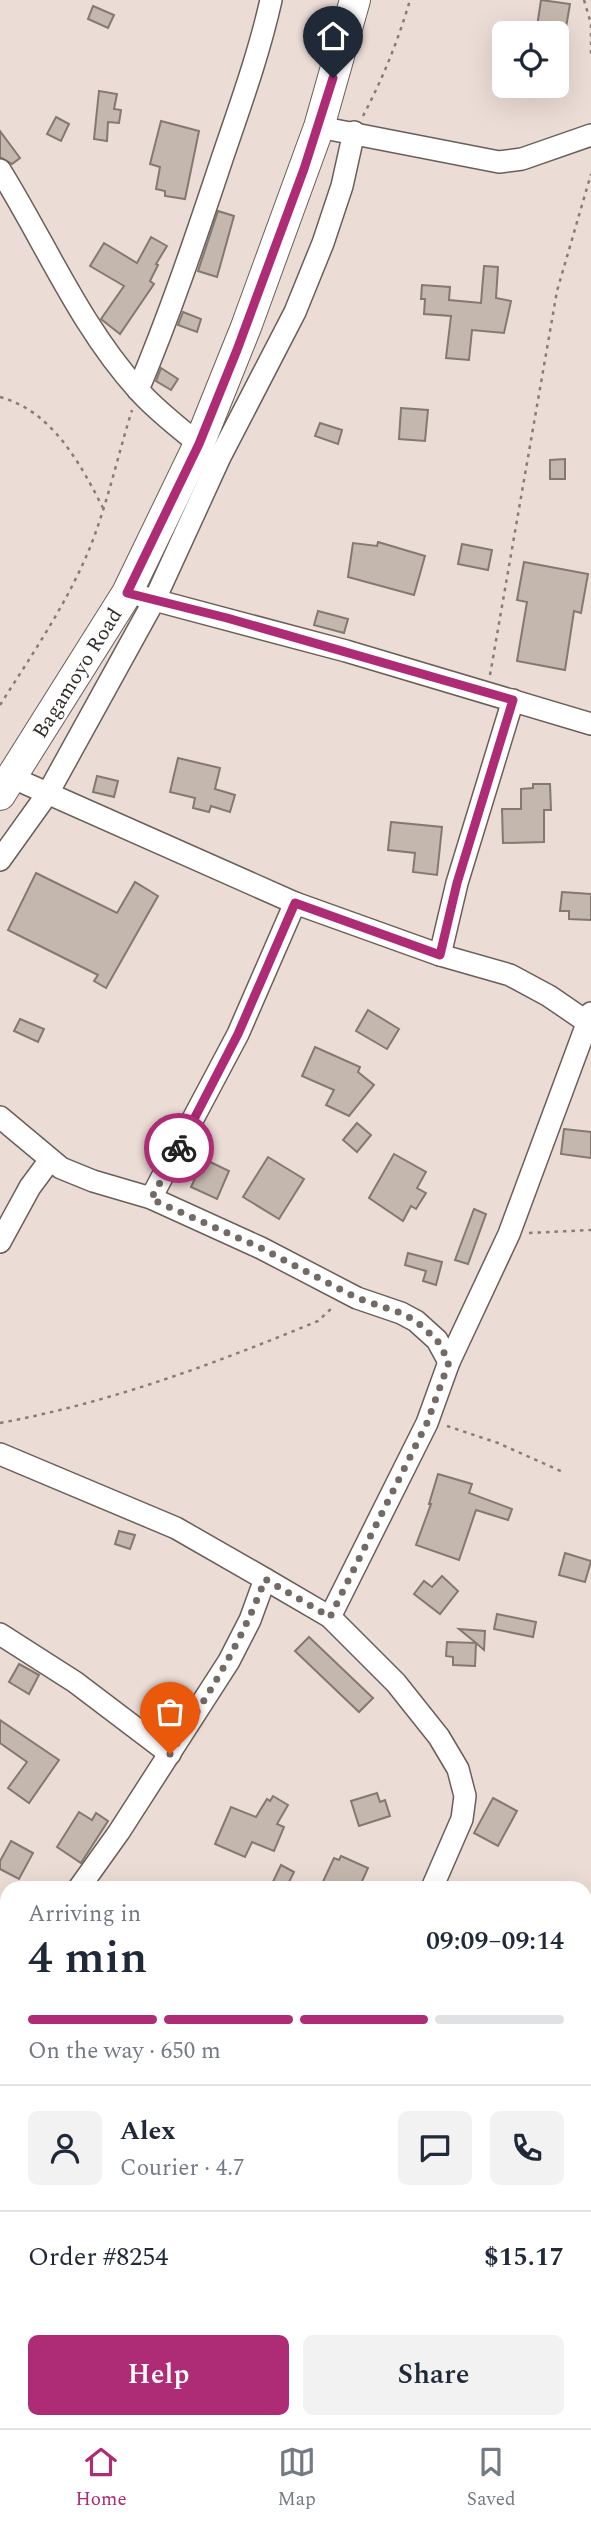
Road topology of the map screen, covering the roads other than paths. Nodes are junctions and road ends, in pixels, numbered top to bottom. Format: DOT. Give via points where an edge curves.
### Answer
graph roads {
  1 [pos="271,0"];
  2 [pos="355,0"];
  3 [pos="319,127"];
  4 [pos="354,132"];
  5 [pos="591,135"];
  6 [pos="0,170"];
  7 [pos="138,390"];
  8 [pos="199,444"];
  9 [pos="141,596"];
  10 [pos="513,700"];
  11 [pos="591,724"];
  12 [pos="6,786"];
  13 [pos="48,793"];
  14 [pos="0,860"];
  15 [pos="295,903"];
  16 [pos="440,955"];
  17 [pos="589,1018"];
  18 [pos="0,1117"];
  19 [pos="50,1160"];
  20 [pos="151,1199"];
  21 [pos="0,1242"];
  22 [pos="449,1362"];
  23 [pos="0,1454"];
  24 [pos="265,1579"];
  25 [pos="330,1617"];
  26 [pos="0,1634"];
  27 [pos="170,1754"];
  28 [pos="84,1881"];
  29 [pos="435,1881"];
  1 -- 7 [label="street" via="211,192"];
  2 -- 3 [label="highway, Bagamoyo Road"];
  3 -- 4 [label="street"];
  3 -- 8 [label="highway, Bagamoyo Road"];
  4 -- 5 [label="street" via="499,162 522,159"];
  4 -- 9 [label="street" via="342,186 295,312"];
  6 -- 7 [label="street" via="68,292"];
  7 -- 8 [label="street"];
  8 -- 9 [label="highway, Bagamoyo Road"];
  9 -- 10 [label="street"];
  9 -- 12 [label="highway, Bagamoyo Road"];
  9 -- 13 [label="street"];
  10 -- 11 [label="street"];
  10 -- 16 [label="street"];
  12 -- 13 [label="street"];
  13 -- 14 [label="street"];
  13 -- 15 [label="street"];
  15 -- 16 [label="street"];
  15 -- 20 [label="street" via="238,1034"];
  16 -- 17 [label="street" via="510,975"];
  17 -- 22 [label="street" via="509,1234"];
  18 -- 19 [label="street"];
  19 -- 20 [label="street" via="75,1175"];
  19 -- 21 [label="street"];
  20 -- 22 [label="street" via="357,1298 416,1321 437,1340"];
  22 -- 25 [label="street" via="427,1423"];
  23 -- 24 [label="street" via="176,1528"];
  24 -- 25 [label="street"];
  24 -- 27 [label="street" via="229,1661"];
  25 -- 29 [label="street" via="397,1683 458,1769 465,1796 462,1819"];
  26 -- 27 [label="street" via="75,1682"];
  27 -- 28 [label="street"];
}
